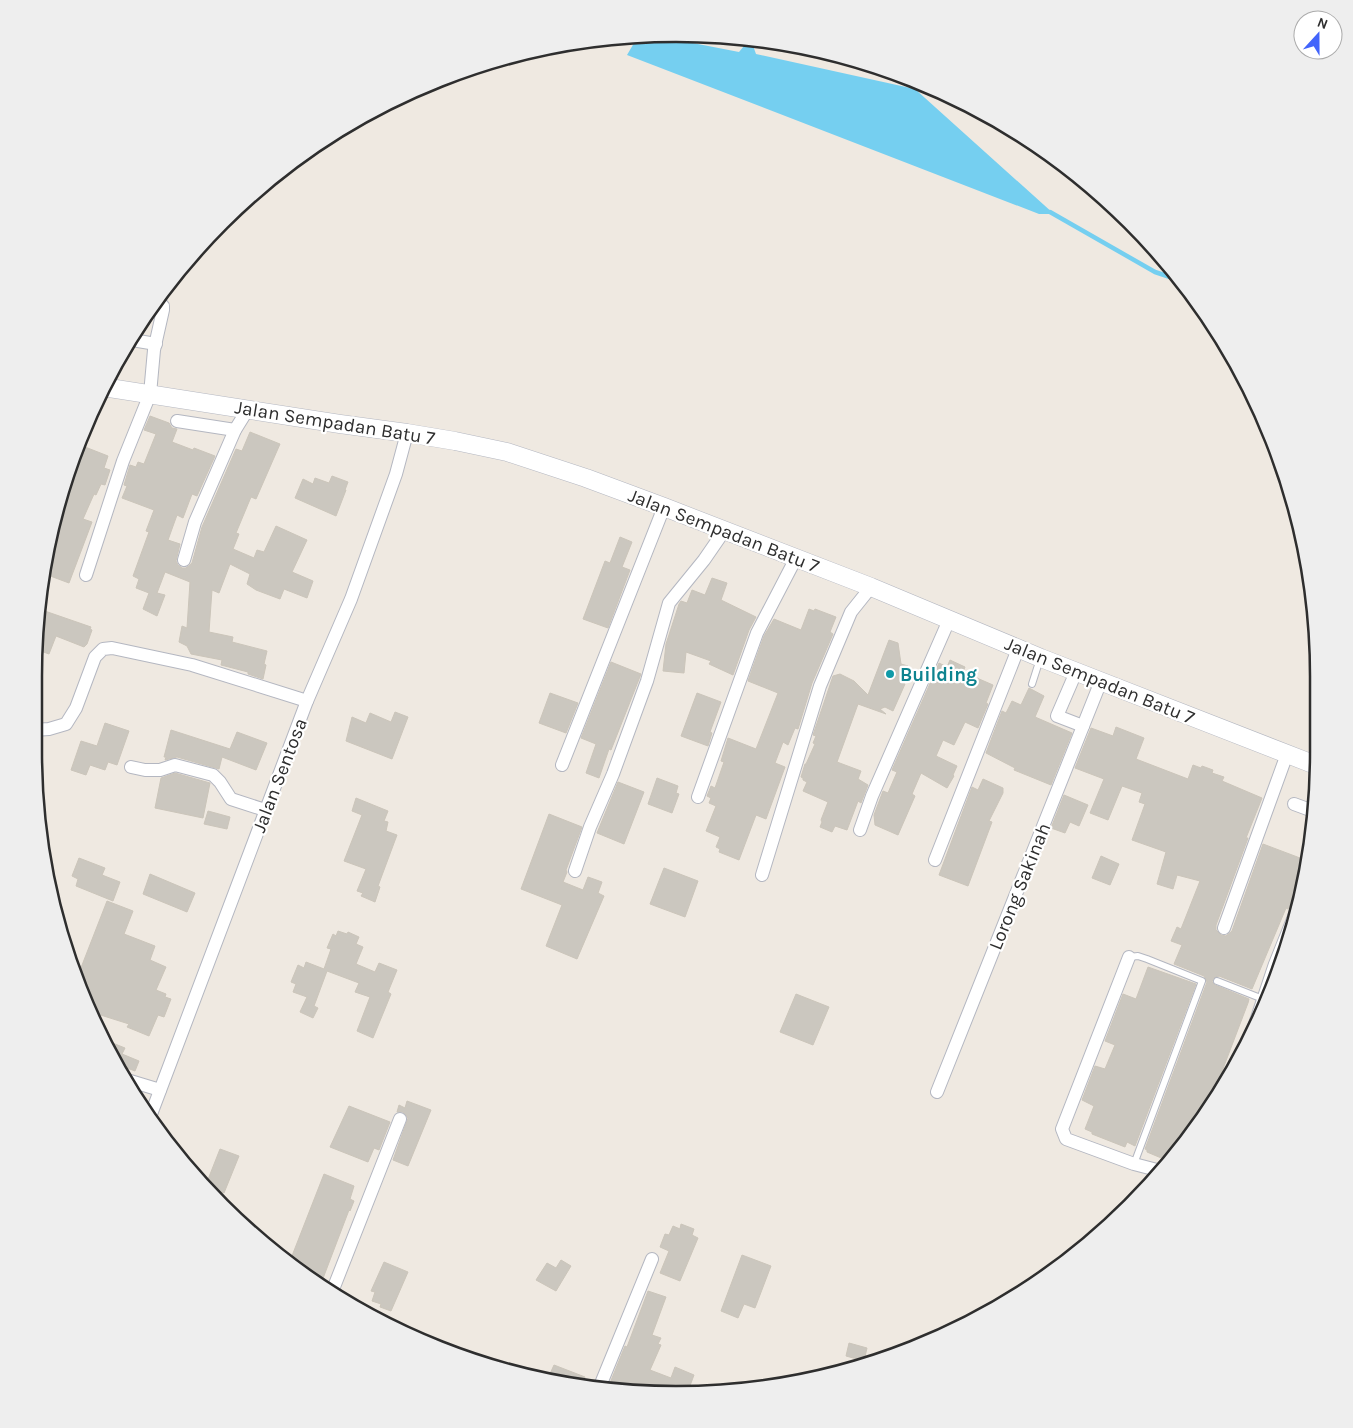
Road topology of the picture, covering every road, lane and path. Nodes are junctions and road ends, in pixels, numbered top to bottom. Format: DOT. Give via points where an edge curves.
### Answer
graph roads {
  1 [pos="163,306"];
  2 [pos="138,341"];
  3 [pos="156,344"];
  4 [pos="112,388"];
  5 [pos="150,394"];
  6 [pos="248,408"];
  7 [pos="177,421"];
  8 [pos="235,430"];
  9 [pos="407,433"];
  10 [pos="664,507"];
  11 [pos="724,531"];
  12 [pos="796,558"];
  13 [pos="184,560"];
  14 [pos="86,575"];
  15 [pos="871,587"];
  16 [pos="949,620"];
  17 [pos="1018,649"];
  18 [pos="1041,658"];
  19 [pos="1076,672"];
  20 [pos="1101,681"];
  21 [pos="1032,684"];
  22 [pos="307,701"];
  23 [pos="1083,726"];
  24 [pos="42,729"];
  25 [pos="1286,754"];
  26 [pos="1310,763"];
  27 [pos="562,765"];
  28 [pos="131,767"];
  29 [pos="698,797"];
  30 [pos="1294,804"];
  31 [pos="1307,809"];
  32 [pos="265,810"];
  33 [pos="860,830"];
  34 [pos="935,860"];
  35 [pos="575,871"];
  36 [pos="762,875"];
  37 [pos="1224,928"];
  38 [pos="1130,957"];
  39 [pos="1217,982"];
  40 [pos="1260,998"];
  41 [pos="136,1083"];
  42 [pos="160,1090"];
  43 [pos="937,1092"];
  44 [pos="153,1109"];
  45 [pos="400,1119"];
  46 [pos="1134,1164"];
  47 [pos="1154,1169"];
  48 [pos="652,1259"];
  49 [pos="335,1286"];
  50 [pos="602,1381"];
  1 -- 3 [label="street"];
  2 -- 3 [label="street"];
  3 -- 5 [label="street"];
  4 -- 5 [label="street, Jalan Sempadan Batu 7"];
  5 -- 6 [label="street, Jalan Sempadan Batu 7"];
  5 -- 14 [label="street" via="123,461"];
  6 -- 8 [label="street"];
  6 -- 9 [label="street, Jalan Sempadan Batu 7"];
  7 -- 8 [label="street"];
  8 -- 13 [label="street" via="195,522"];
  9 -- 10 [label="street, Jalan Sempadan Batu 7" via="507,452"];
  9 -- 22 [label="street, Jalan Sentosa" via="396,474 351,600"];
  10 -- 11 [label="street, Jalan Sempadan Batu 7"];
  10 -- 27 [label="street"];
  11 -- 12 [label="street, Jalan Sempadan Batu 7"];
  11 -- 35 [label="street" via="669,603 647,681"];
  12 -- 15 [label="street, Jalan Sempadan Batu 7"];
  12 -- 29 [label="street" via="757,633"];
  15 -- 16 [label="street, Jalan Sempadan Batu 7"];
  15 -- 36 [label="street" via="851,612 820,686"];
  16 -- 17 [label="street, Jalan Sempadan Batu 7"];
  16 -- 33 [label="street"];
  17 -- 18 [label="street, Jalan Sempadan Batu 7"];
  17 -- 34 [label="street"];
  18 -- 19 [label="street, Jalan Sempadan Batu 7"];
  18 -- 21 [label="lane"];
  19 -- 20 [label="street, Jalan Sempadan Batu 7"];
  19 -- 23 [label="street" via="1058,716"];
  20 -- 23 [label="street, Lorong Sakinah"];
  20 -- 25 [label="street, Jalan Sempadan Batu 7"];
  22 -- 24 [label="street" via="192,665 112,648 103,649 95,657 76,708 66,724"];
  22 -- 32 [label="street, Jalan Sentosa"];
  23 -- 43 [label="street, Lorong Sakinah"];
  25 -- 26 [label="street, Jalan Sempadan Batu 7"];
  25 -- 37 [label="street"];
  28 -- 32 [label="street" via="160,770 175,764 213,776 231,799"];
  30 -- 31 [label="street"];
  32 -- 42 [label="street, Jalan Sentosa"];
  38 -- 46 [label="street" via="1062,1129 1066,1139"];
  38 -- 46 [label="lane" via="1138,956 1202,981"];
  39 -- 40 [label="lane"];
  41 -- 42 [label="street"];
  42 -- 44 [label="street, Jalan Sentosa"];
  45 -- 49 [label="street"];
  46 -- 47 [label="street"];
  48 -- 50 [label="street"];
}
